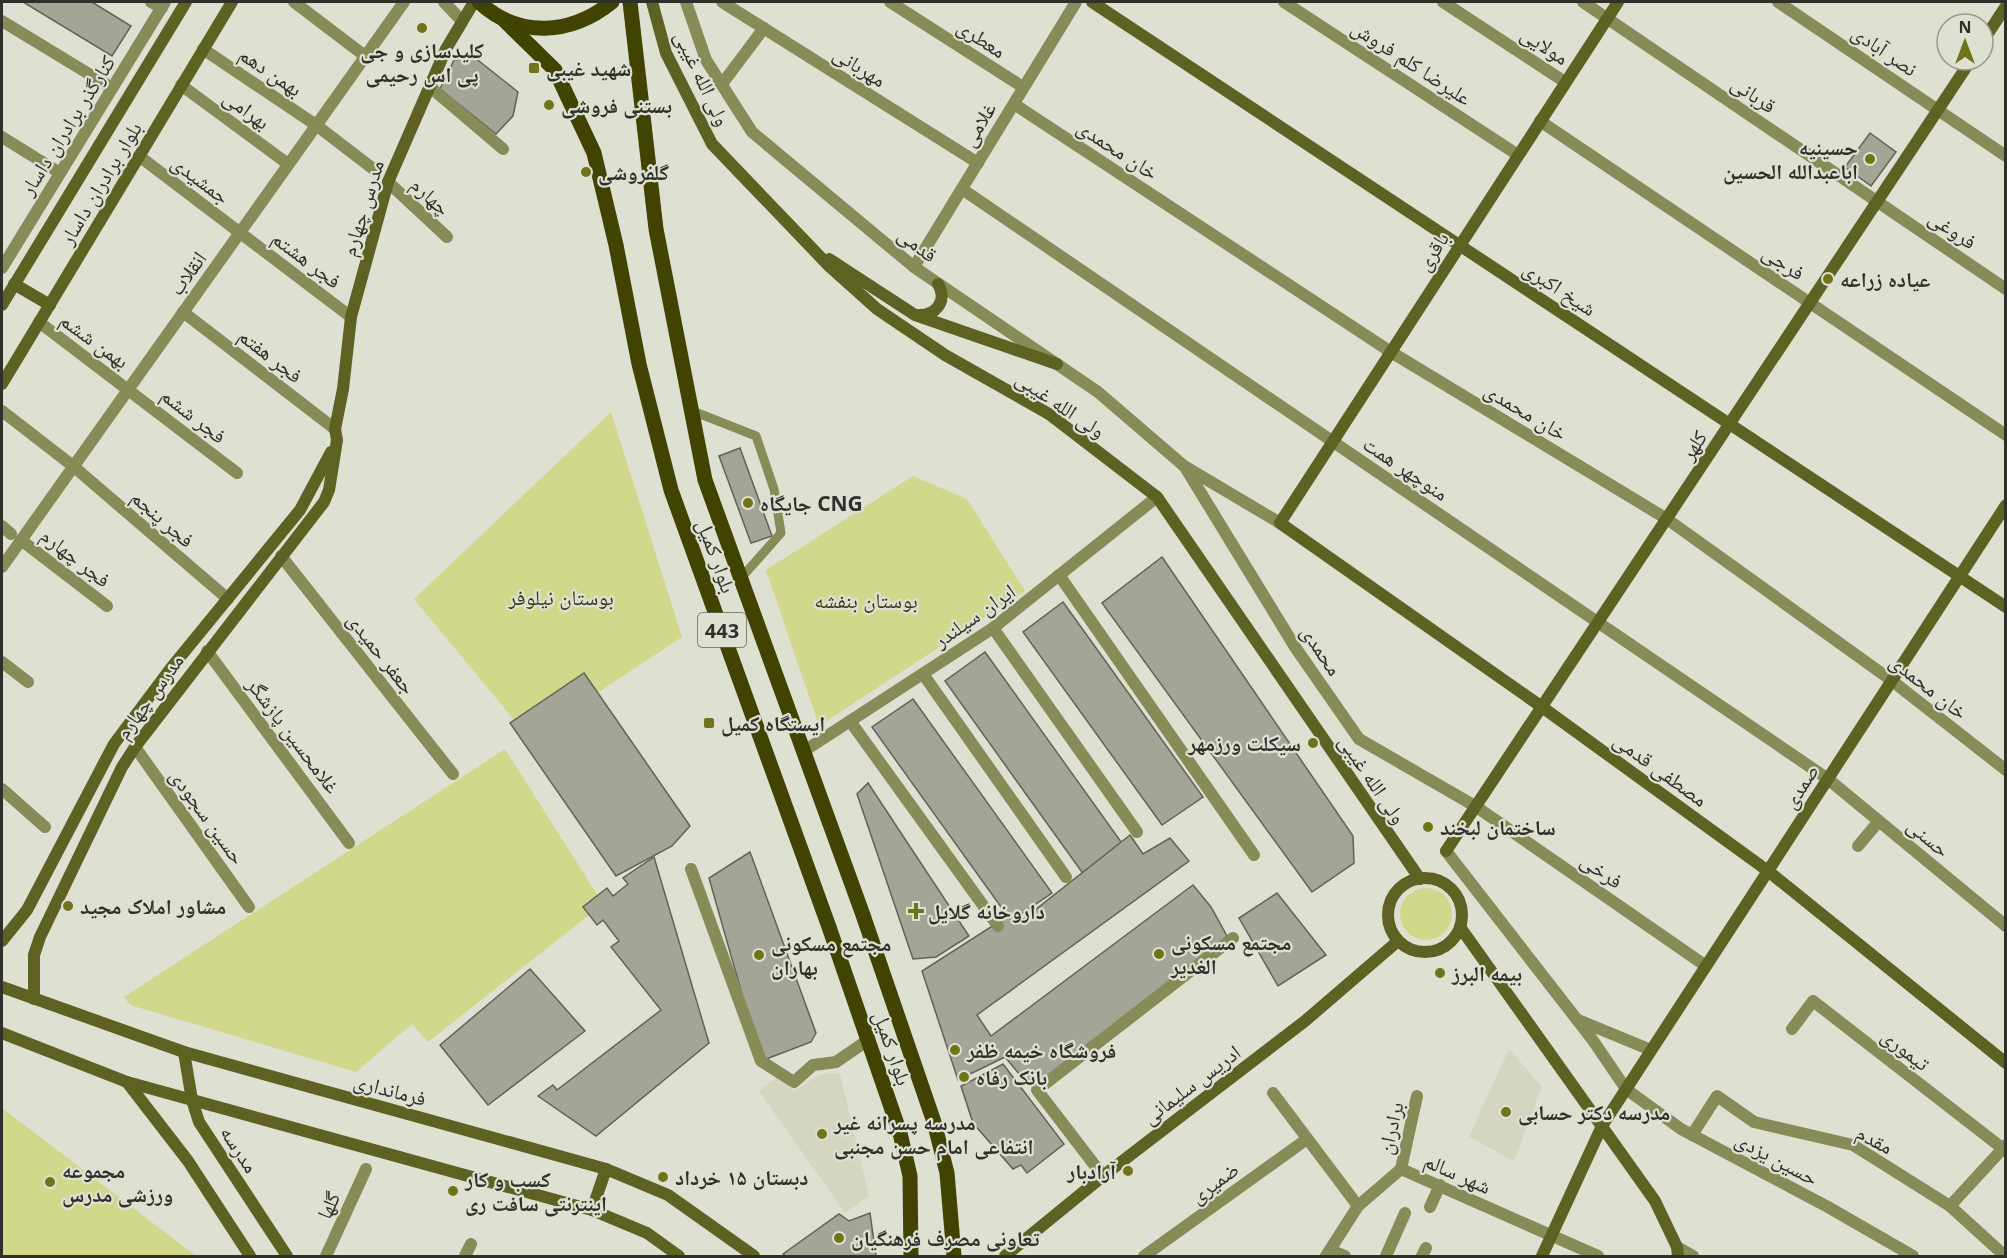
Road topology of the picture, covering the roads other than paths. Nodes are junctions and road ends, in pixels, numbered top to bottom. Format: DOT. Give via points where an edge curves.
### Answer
graph roads {
  1 [pos="186,2"];
  2 [pos="232,2"];
  3 [pos="294,2"];
  4 [pos="404,2"];
  5 [pos="444,2"];
  6 [pos="474,2"];
  7 [pos="479,2"];
  8 [pos="612,2"];
  9 [pos="630,2"];
  10 [pos="652,2"];
  11 [pos="686,2"];
  12 [pos="722,2"];
  13 [pos="890,2"];
  14 [pos="1076,2"];
  15 [pos="1092,2"];
  16 [pos="1284,2"];
  17 [pos="1443,2"];
  18 [pos="1583,2"];
  19 [pos="1618,2"];
  20 [pos="1778,2"];
  21 [pos="159,4"];
  22 [pos="2006,6"];
  23 [pos="1607,18"];
  24 [pos="504,20"];
  25 [pos="2,21"];
  26 [pos="462,21"];
  27 [pos="1995,23"];
  28 [pos="764,28"];
  29 [pos="203,49"];
  30 [pos="365,56"];
  31 [pos="1963,72"];
  32 [pos="1565,82"];
  33 [pos="722,84"];
  34 [pos="182,85"];
  35 [pos="429,86"];
  36 [pos="1023,87"];
  37 [pos="112,88"];
  38 [pos="1014,104"];
  39 [pos="1939,111"];
  40 [pos="1540,121"];
  41 [pos="316,125"];
  42 [pos="2,137"];
  43 [pos="503,149"];
  44 [pos="1518,155"];
  45 [pos="139,156"];
  46 [pos="2006,156"];
  47 [pos="978,163"];
  48 [pos="288,164"];
  49 [pos="376,171"];
  50 [pos="60,173"];
  51 [pos="388,182"];
  52 [pos="962,189"];
  53 [pos="1878,202"];
  54 [pos="239,233"];
  55 [pos="447,237"];
  56 [pos="1460,245"];
  57 [pos="817,253"];
  58 [pos="914,267"];
  59 [pos="2,268"];
  60 [pos="2,277"];
  61 [pos="14,284"];
  62 [pos="938,284"];
  63 [pos="2006,289"];
  64 [pos="1811,303"];
  65 [pos="50,304"];
  66 [pos="2,305"];
  67 [pos="183,312"];
  68 [pos="915,315"];
  69 [pos="351,317"];
  70 [pos="39,322"];
  71 [pos="1390,352"];
  72 [pos="1058,364"];
  73 [pos="2,384"];
  74 [pos="127,388"];
  75 [pos="690,410"];
  76 [pos="2,411"];
  77 [pos="1731,424"];
  78 [pos="336,435"];
  79 [pos="2006,435"];
  80 [pos="1333,442"];
  81 [pos="73,466"];
  82 [pos="1184,466"];
  83 [pos="237,473"];
  84 [pos="1157,497"];
  85 [pos="2006,505"];
  86 [pos="1667,519"];
  87 [pos="1280,523"];
  88 [pos="11,533"];
  89 [pos="281,556"];
  90 [pos="2,567"];
  91 [pos="1059,575"];
  92 [pos="1960,575"];
  93 [pos="741,578"];
  94 [pos="228,599"];
  95 [pos="107,606"];
  96 [pos="2006,608"];
  97 [pos="1598,622"];
  98 [pos="993,628"];
  99 [pos="207,651"];
  100 [pos="2,662"];
  101 [pos="923,674"];
  102 [pos="1892,680"];
  103 [pos="28,682"];
  104 [pos="1542,707"];
  105 [pos="850,721"];
  106 [pos="135,747"];
  107 [pos="804,751"];
  108 [pos="2006,770"];
  109 [pos="453,774"];
  110 [pos="1828,779"];
  111 [pos="2,789"];
  112 [pos="1475,806"];
  113 [pos="1879,821"];
  114 [pos="45,827"];
  115 [pos="1137,832"];
  116 [pos="350,843"];
  117 [pos="1858,846"];
  118 [pos="1254,855"];
  119 [pos="691,869"];
  120 [pos="1768,871"];
  121 [pos="1066,877"];
  122 [pos="1420,879"];
  123 [pos="249,907"];
  124 [pos="998,926"];
  125 [pos="2006,926"];
  126 [pos="1460,927"];
  127 [pos="1233,938"];
  128 [pos="2,941"];
  129 [pos="1398,941"];
  130 [pos="1706,966"];
  131 [pos="2,987"];
  132 [pos="34,999"];
  133 [pos="1577,1019"];
  134 [pos="1792,1029"];
  135 [pos="2,1033"];
  136 [pos="868,1040"];
  137 [pos="1651,1050"];
  138 [pos="184,1052"];
  139 [pos="2006,1064"];
  140 [pos="127,1082"];
  141 [pos="1626,1089"];
  142 [pos="1273,1093"];
  143 [pos="1417,1096"];
  144 [pos="192,1100"];
  145 [pos="1602,1126"];
  146 [pos="1692,1135"];
  147 [pos="1306,1139"];
  148 [pos="2004,1148"];
  149 [pos="366,1169"];
  150 [pos="606,1169"];
  151 [pos="1401,1169"];
  152 [pos="1103,1176"];
  153 [pos="1440,1185"];
  154 [pos="1358,1206"];
  155 [pos="1950,1206"];
  156 [pos="1430,1207"];
  157 [pos="592,1210"];
  158 [pos="1405,1214"];
  159 [pos="1551,1237"];
  160 [pos="471,1244"];
  161 [pos="1677,1252"];
  162 [pos="1328,1253"];
  163 [pos="911,1256"];
  164 [pos="249,1257"];
  165 [pos="287,1257"];
  166 [pos="326,1257"];
  167 [pos="465,1257"];
  168 [pos="680,1257"];
  169 [pos="754,1257"];
  170 [pos="954,1257"];
  171 [pos="1005,1257"];
  172 [pos="1143,1257"];
  173 [pos="1345,1257"];
  174 [pos="1386,1257"];
  175 [pos="1542,1257"];
  176 [pos="1598,1257"];
  177 [pos="1693,1257"];
  178 [pos="1913,1257"];
  179 [pos="2005,1257"];
  1 -- 61 [label="street, بلوار برادران داسار"];
  2 -- 29 [label="street, بلوار برادران داسار"];
  3 -- 30 [label="street"];
  4 -- 30 [label="street, انقلاب"];
  5 -- 26 [label="street"];
  6 -- 26 [label="street, مدرس چهارم"];
  7 -- 24 [label="main road"];
  8 -- 24 [label="main road" via="588,19 561,29 532,29"];
  9 -- 75 [label="main road, بلوار کمیل / 443" via="656,229"];
  10 -- 57 [label="street, ولی الله غیبی" via="666,53 712,144"];
  11 -- 33 [label="street, قدمی" via="706,60"];
  12 -- 28 [label="street, مهربانی"];
  13 -- 36 [label="street, معطری"];
  14 -- 36 [label="street, غلامی"];
  15 -- 56 [label="street, شیخ اکبری"];
  16 -- 44 [label="street, علیرضا کلم فروش"];
  17 -- 32 [label="street, مولایی"];
  18 -- 23 [label="street, قربانی"];
  19 -- 23 [label="street, باقری"];
  20 -- 39 [label="street, نصر آبادی"];
  21 -- 37 [label="street, کنارگذر برادران داسار"];
  22 -- 27 [label="street"];
  23 -- 32 [label="street, باقری"];
  23 -- 53 [label="street, قربانی"];
  24 -- 136 [label="main road, بلوار کمیل / 443" via="555,70 594,153 639,364 671,490"];
  25 -- 37 [label="street"];
  26 -- 35 [label="street, مدرس چهارم"];
  28 -- 33 [label="street"];
  28 -- 47 [label="street, مهربانی"];
  29 -- 34 [label="street, بلوار برادران داسار"];
  29 -- 41 [label="street, بهمن دهم"];
  30 -- 41 [label="street, انقلاب"];
  31 -- 39 [label="street, کلهر"];
  32 -- 40 [label="street, باقری"];
  33 -- 58 [label="street, قدمی" via="752,132"];
  34 -- 45 [label="street, بلوار برادران داسار"];
  34 -- 48 [label="street, بهرامی"];
  35 -- 43 [label="street"];
  35 -- 51 [label="street, مدرس چهارم"];
  36 -- 38 [label="street, غلامی"];
  37 -- 50 [label="street, کنارگذر برادران داسار"];
  38 -- 47 [label="street, غلامی"];
  38 -- 71 [label="street, خان محمدی"];
  39 -- 46 [label="street, نصر آبادی"];
  39 -- 53 [label="street, کلهر"];
  40 -- 44 [label="street, باقری"];
  40 -- 64 [label="street, فرجی"];
  41 -- 48 [label="street, انقلاب"];
  41 -- 49 [label="street"];
  42 -- 50 [label="street"];
  44 -- 56 [label="street, باقری"];
  45 -- 54 [label="street, جمشیدی"];
  45 -- 65 [label="street, بلوار برادران داسار"];
  47 -- 52 [label="street, غلامی"];
  48 -- 54 [label="street, انقلاب"];
  50 -- 59 [label="street, کنارگذر برادران داسار"];
  51 -- 55 [label="street, چهارم"];
  51 -- 69 [label="street, مدرس چهارم"];
  52 -- 58 [label="street, غلامی"];
  52 -- 80 [label="street, منوچهر همت"];
  53 -- 63 [label="street, فروغی"];
  53 -- 64 [label="street, کلهر"];
  54 -- 67 [label="street, انقلاب"];
  54 -- 69 [label="street, فجر هشتم"];
  56 -- 71 [label="street, باقری"];
  56 -- 77 [label="street, شیخ اکبری"];
  57 -- 68 [label="street"];
  57 -- 84 [label="street, ولی الله غیبی" via="877,309 945,355 1049,414"];
  58 -- 62 [label="street, قدمی"];
  60 -- 61 [label="street"];
  61 -- 65 [label="street"];
  61 -- 66 [label="street, بلوار برادران داسار"];
  62 -- 68 [label="street" via="943,296 939,308 929,315"];
  62 -- 72 [label="street, قدمی"];
  64 -- 77 [label="street, کلهر"];
  64 -- 79 [label="street, فرجی"];
  65 -- 70 [label="street, بلوار برادران داسار"];
  67 -- 74 [label="street, انقلاب"];
  67 -- 78 [label="street, فجر هفتم"];
  68 -- 72 [label="street"];
  69 -- 78 [label="street, مدرس چهارم"];
  70 -- 73 [label="street, بلوار برادران داسار"];
  70 -- 74 [label="street, بهمن ششم"];
  71 -- 80 [label="street, باقری"];
  71 -- 86 [label="street, خان محمدی"];
  72 -- 82 [label="street, قدمی" via="1098,392"];
  74 -- 81 [label="street, انقلاب"];
  74 -- 83 [label="street, فجر ششم"];
  75 -- 93 [label="main road, بلوار کمیل / 443" via="705,480"];
  75 -- 93 [label="lane" via="756,436 774,489 781,533"];
  76 -- 81 [label="street, فجر پنجم"];
  77 -- 86 [label="street, کلهر"];
  77 -- 92 [label="street, شیخ اکبری"];
  78 -- 89 [label="street, مدرس چهارم" via="324,502"];
  78 -- 94 [label="street, مدرس چهارم" via="300,510"];
  80 -- 87 [label="street, باقری"];
  80 -- 97 [label="street, منوچهر همت"];
  81 -- 88 [label="street, انقلاب"];
  81 -- 94 [label="street, فجر پنجم"];
  82 -- 87 [label="street"];
  82 -- 112 [label="street, محمدی" via="1295,647 1359,739"];
  84 -- 91 [label="street, ایران سیلندر"];
  84 -- 122 [label="street, ولی الله غیبی"];
  85 -- 92 [label="street, صمدی"];
  86 -- 97 [label="street, کلهر"];
  86 -- 102 [label="street, خان محمدی"];
  87 -- 104 [label="street, مصطفی قدمی"];
  88 -- 90 [label="street, انقلاب"];
  88 -- 95 [label="street, فجر چهارم"];
  89 -- 99 [label="street, مدرس چهارم"];
  89 -- 109 [label="street, جعفر حمیدی"];
  91 -- 98 [label="street, ایران سیلندر"];
  91 -- 118 [label="street"];
  92 -- 96 [label="street, شیخ اکبری"];
  92 -- 102 [label="street, صمدی"];
  93 -- 107 [label="main road, بلوار کمیل / 443"];
  94 -- 128 [label="street, مدرس چهارم" via="114,744 27,910"];
  97 -- 104 [label="street, کلهر"];
  97 -- 110 [label="street, منوچهر همت"];
  98 -- 101 [label="street, ایران سیلندر"];
  98 -- 115 [label="street"];
  99 -- 106 [label="street, مدرس چهارم"];
  99 -- 116 [label="street, غلامحسین پازشگر"];
  100 -- 103 [label="street"];
  101 -- 105 [label="street, ایران سیلندر"];
  101 -- 121 [label="street"];
  102 -- 108 [label="street, خان محمدی"];
  102 -- 110 [label="street, صمدی"];
  104 -- 112 [label="street, کلهر"];
  104 -- 120 [label="street, مصطفی قدمی"];
  105 -- 107 [label="street, ایران سیلندر"];
  105 -- 124 [label="street"];
  106 -- 123 [label="street, حسین سجودی"];
  106 -- 132 [label="street, مدرس چهارم" via="40,937 34,955"];
  107 -- 170 [label="main road, بلوار کمیل / 443" via="934,1122 947,1173"];
  110 -- 113 [label="street, حسنی"];
  110 -- 120 [label="street, صمدی"];
  111 -- 114 [label="street"];
  112 -- 130 [label="street, فرخی"];
  112 -- 133 [label="street, کلهر" via="1446,851"];
  113 -- 117 [label="street"];
  113 -- 125 [label="street, حسنی"];
  119 -- 136 [label="street" via="761,1061 794,1082 813,1065 836,1062"];
  120 -- 130 [label="street, صمدی"];
  120 -- 139 [label="street, مصطفی قدمی"];
  122 -- 126 [label="street" via="1432,879 1453,892 1462,915"];
  122 -- 129 [label="street" via="1399,889 1392,898 1388,921"];
  126 -- 129 [label="street" via="1444,946 1433,951 1420,952"];
  126 -- 145 [label="street"];
  127 -- 152 [label="street" via="1037,1090"];
  129 -- 152 [label="street, ادریس سلیمانی" via="1305,1021"];
  130 -- 137 [label="street, صمدی"];
  131 -- 132 [label="street, فرمانداری"];
  132 -- 138 [label="street, فرمانداری"];
  133 -- 137 [label="street"];
  133 -- 141 [label="street"];
  134 -- 148 [label="street, تیموری" via="1813,1001"];
  135 -- 140 [label="street"];
  136 -- 163 [label="main road, بلوار کمیل / 443" via="900,1133 910,1176"];
  137 -- 141 [label="street, صمدی"];
  138 -- 144 [label="street, مدرسه"];
  138 -- 150 [label="street, فرمانداری"];
  140 -- 144 [label="street"];
  140 -- 164 [label="street" via="188,1161"];
  141 -- 145 [label="street, صمدی"];
  141 -- 146 [label="street, حسین یزدی"];
  142 -- 147 [label="street"];
  143 -- 151 [label="street, برادران"];
  144 -- 157 [label="street"];
  144 -- 165 [label="street, مدرسه" via="199,1122"];
  145 -- 159 [label="street, صمدی"];
  145 -- 161 [label="street" via="1655,1201"];
  146 -- 155 [label="street, مقدم" via="1717,1096 1754,1122 1853,1145"];
  146 -- 178 [label="street, حسین یزدی"];
  147 -- 154 [label="street"];
  147 -- 172 [label="street, ضمیری"];
  148 -- 155 [label="street"];
  149 -- 166 [label="street, گلها"];
  150 -- 157 [label="street"];
  150 -- 169 [label="street, فرمانداری" via="668,1195"];
  151 -- 153 [label="street, شهر سالم"];
  151 -- 154 [label="street, شهر سالم"];
  152 -- 171 [label="street, ادریس سلیمانی"];
  153 -- 156 [label="street"];
  153 -- 159 [label="street, شهر سالم"];
  154 -- 162 [label="street"];
  155 -- 179 [label="street, مقدم"];
  157 -- 168 [label="street" via="647,1233"];
  158 -- 174 [label="street"];
  159 -- 175 [label="street, صمدی"];
  159 -- 176 [label="street, شهر سالم"];
  160 -- 167 [label="street"];
  161 -- 177 [label="street"];
  162 -- 173 [label="street"];
}
